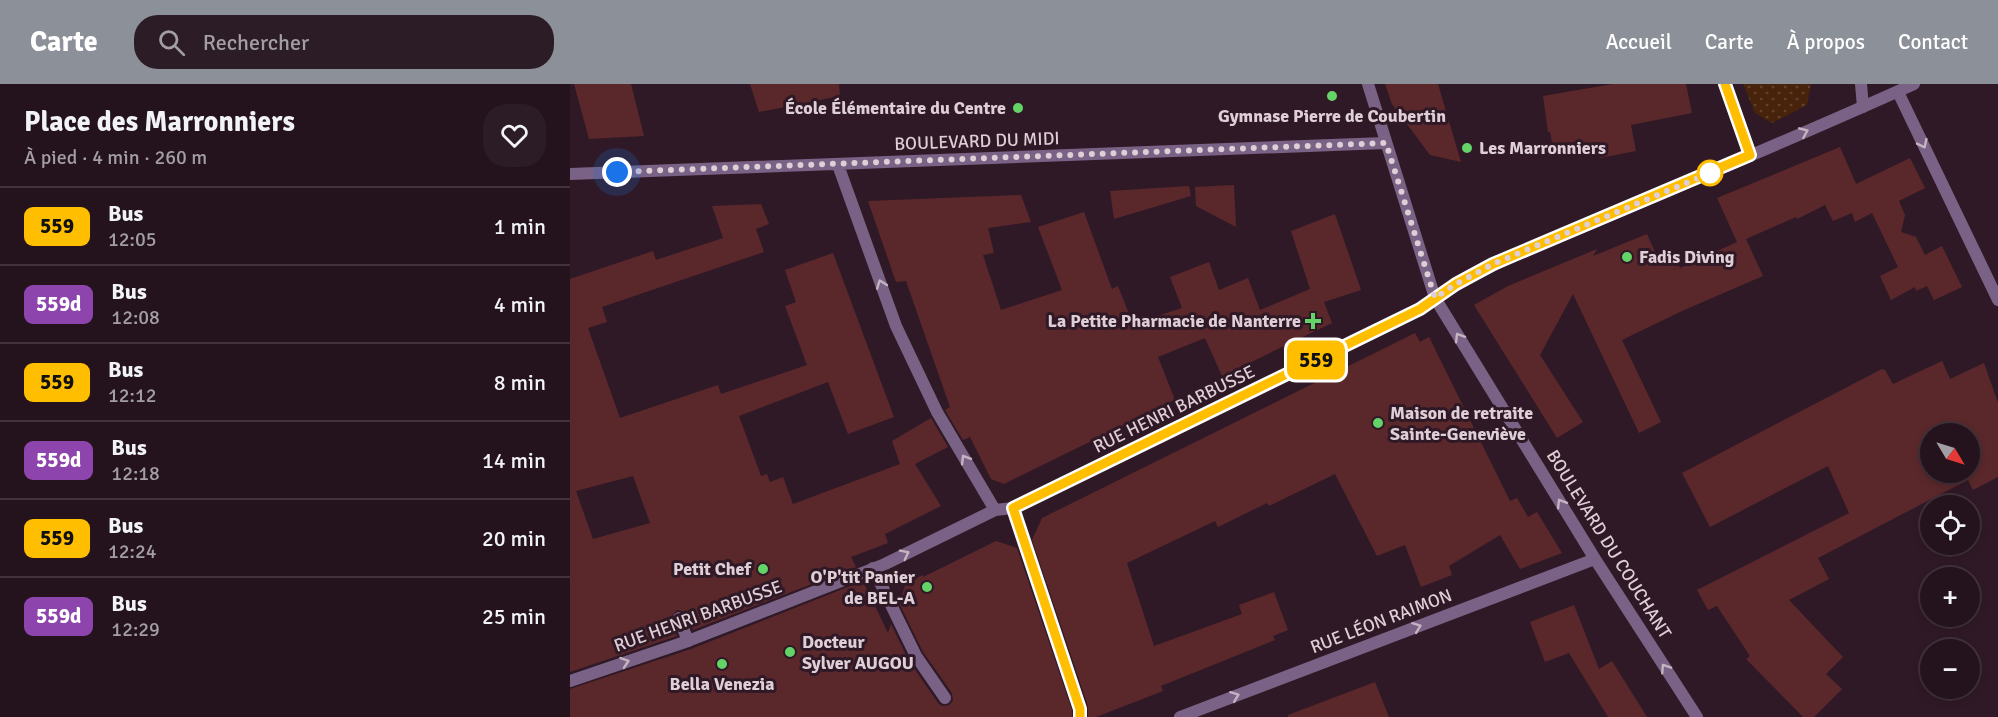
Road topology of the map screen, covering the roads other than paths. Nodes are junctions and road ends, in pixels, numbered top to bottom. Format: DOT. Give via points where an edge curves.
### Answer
graph roads {
  1 [pos="1368,84"];
  2 [pos="1725,84"];
  3 [pos="1861,84"];
  4 [pos="1914,84"];
  5 [pos="1892,90"];
  6 [pos="1863,107"];
  7 [pos="1386,143"];
  8 [pos="1750,155"];
  9 [pos="838,165"];
  10 [pos="570,174"];
  11 [pos="1435,298"];
  12 [pos="1998,300"];
  13 [pos="1013,508"];
  14 [pos="994,510"];
  15 [pos="1595,559"];
  16 [pos="873,568"];
  17 [pos="680,618"];
  18 [pos="688,641"];
  19 [pos="570,681"];
  20 [pos="945,698"];
  21 [pos="1080,717"];
  22 [pos="1180,717"];
  23 [pos="1696,717"];
  1 -- 7 [label="street, BOULEVARD DU COUCHANT"];
  2 -- 8 [label="street"];
  3 -- 6 [label="street"];
  4 -- 5 [label="street, RUE HENRI BARBUSSE"];
  5 -- 6 [label="street, RUE HENRI BARBUSSE"];
  5 -- 12 [label="street, one-way"];
  8 -- 6 [label="street, RUE HENRI BARBUSSE, one-way"];
  7 -- 9 [label="street, BOULEVARD DU MIDI"];
  7 -- 11 [label="street, BOULEVARD DU COUCHANT"];
  8 -- 11 [label="street, RUE HENRI BARBUSSE" via="1493,264"];
  9 -- 10 [label="street, BOULEVARD DU MIDI"];
  14 -- 9 [label="street, one-way" via="937,412 896,326"];
  11 -- 13 [label="street, RUE HENRI BARBUSSE" via="1420,309"];
  15 -- 11 [label="street, BOULEVARD DU COUCHANT, one-way"];
  13 -- 14 [label="street, RUE HENRI BARBUSSE"];
  13 -- 21 [label="street"];
  16 -- 14 [label="street, RUE HENRI BARBUSSE, one-way"];
  22 -- 15 [label="street, RUE LÉON RAIMON, one-way"];
  23 -- 15 [label="street, BOULEVARD DU COUCHANT, one-way"];
  16 -- 18 [label="street, RUE HENRI BARBUSSE"];
  16 -- 20 [label="street" via="916,656"];
  17 -- 18 [label="street"];
  19 -- 18 [label="street, RUE HENRI BARBUSSE, one-way"];
}
